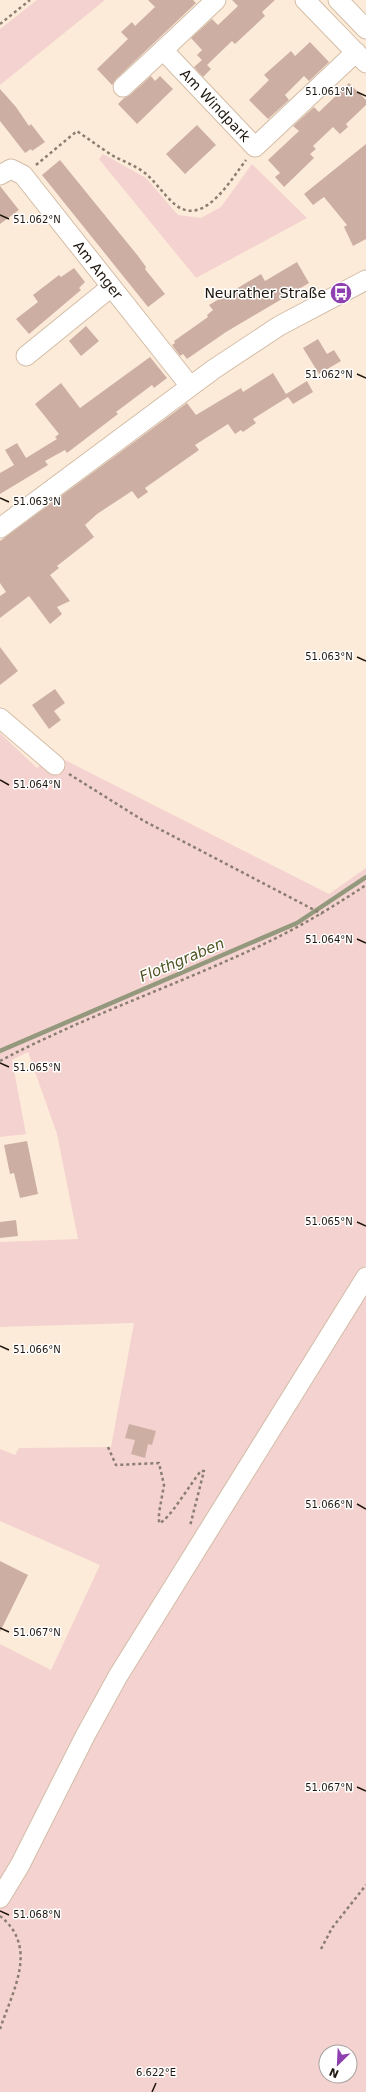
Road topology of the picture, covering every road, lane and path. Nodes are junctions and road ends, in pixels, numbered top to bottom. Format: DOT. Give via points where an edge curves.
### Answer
graph roads {
  1 [pos="30,0"];
  2 [pos="216,0"];
  3 [pos="305,0"];
  4 [pos="338,0"];
  5 [pos="0,24"];
  6 [pos="366,29"];
  7 [pos="163,50"];
  8 [pos="361,57"];
  9 [pos="123,87"];
  10 [pos="255,147"];
  11 [pos="0,175"];
  12 [pos="23,175"];
  13 [pos="366,280"];
  14 [pos="111,287"];
  15 [pos="26,356"];
  16 [pos="190,386"];
  17 [pos="0,528"];
  18 [pos="0,718"];
  19 [pos="55,765"];
  20 [pos="366,885"];
  21 [pos="322,914"];
  22 [pos="0,1061"];
  23 [pos="366,1277"];
  24 [pos="108,1447"];
  25 [pos="188,1533"];
  26 [pos="366,1885"];
  27 [pos="0,1898"];
  28 [pos="0,1915"];
  29 [pos="321,1949"];
  30 [pos="0,2029"];
  1 -- 5 [label="path"];
  2 -- 7 [label="street"];
  3 -- 8 [label="street, Am Windpark"];
  4 -- 6 [label="street"];
  7 -- 9 [label="street"];
  7 -- 10 [label="street, Am Windpark"];
  8 -- 10 [label="street, Am Windpark"];
  10 -- 12 [label="path" via="215,200 201,208 190,210 174,203 144,172 77,131"];
  11 -- 12 [label="street" via="13,169"];
  12 -- 14 [label="street, Am Anger"];
  13 -- 16 [label="street" via="279,326"];
  14 -- 15 [label="street"];
  14 -- 16 [label="street, Am Anger"];
  16 -- 17 [label="street"];
  18 -- 19 [label="street"];
  19 -- 21 [label="path" via="144,821"];
  20 -- 21 [label="path"];
  21 -- 22 [label="path" via="253,949 82,1022"];
  23 -- 27 [label="street" via="118,1676 20,1865"];
  24 -- 25 [label="path" via="116,1465 159,1463 164,1484 159,1523 163,1522 176,1507 191,1482 204,1471"];
  26 -- 29 [label="path" via="332,1928"];
  28 -- 30 [label="path" via="15,1931 22,1954"];
}
